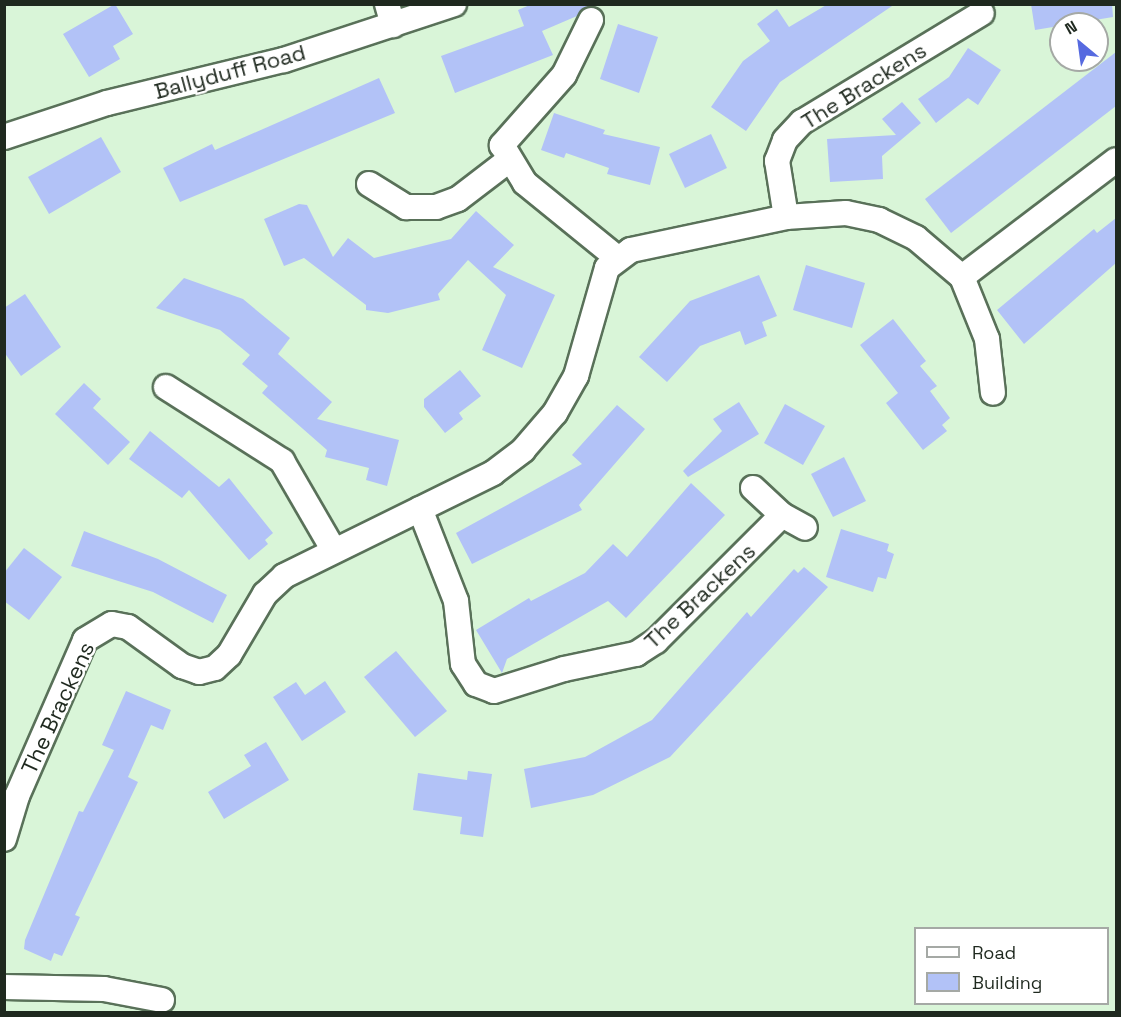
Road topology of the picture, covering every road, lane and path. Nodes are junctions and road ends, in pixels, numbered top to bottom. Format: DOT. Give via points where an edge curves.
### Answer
graph roads {
  1 [pos="454,4"];
  2 [pos="982,13"];
  3 [pos="390,15"];
  4 [pos="591,20"];
  5 [pos="4,137"];
  6 [pos="509,160"];
  7 [pos="1116,160"];
  8 [pos="369,184"];
  9 [pos="786,217"];
  10 [pos="616,257"];
  11 [pos="962,277"];
  12 [pos="166,387"];
  13 [pos="993,393"];
  14 [pos="753,488"];
  15 [pos="420,509"];
  16 [pos="782,515"];
  17 [pos="805,528"];
  18 [pos="333,549"];
  19 [pos="4,839"];
  20 [pos="4,987"];
  21 [pos="162,1000"];
  1 -- 3 [label="street, Ballyduff Road"];
  2 -- 9 [label="street, The Brackens" via="802,122 785,140 777,161"];
  3 -- 5 [label="street, Ballyduff Road"];
  4 -- 6 [label="street" via="564,75 502,146"];
  6 -- 8 [label="street" via="459,199 436,207 406,207"];
  6 -- 10 [label="street" via="547,204"];
  7 -- 11 [label="street"];
  9 -- 10 [label="street"];
  9 -- 11 [label="street" via="846,213 879,220 916,238"];
  10 -- 15 [label="street, The Brackens" via="600,284 576,376 555,413 523,450 493,473"];
  11 -- 13 [label="street" via="987,339"];
  12 -- 18 [label="street" via="282,461"];
  14 -- 16 [label="street"];
  15 -- 16 [label="street, The Brackens" via="456,601 463,664 476,684 494,691 564,669 636,654 664,633"];
  15 -- 18 [label="street, The Brackens"];
  16 -- 17 [label="street"];
  18 -- 19 [label="street, The Brackens" via="284,576 265,594 229,655 215,668 199,672 182,666 128,627 112,624 98,628 86,640 60,695"];
  20 -- 21 [label="street" via="104,988"];
}
